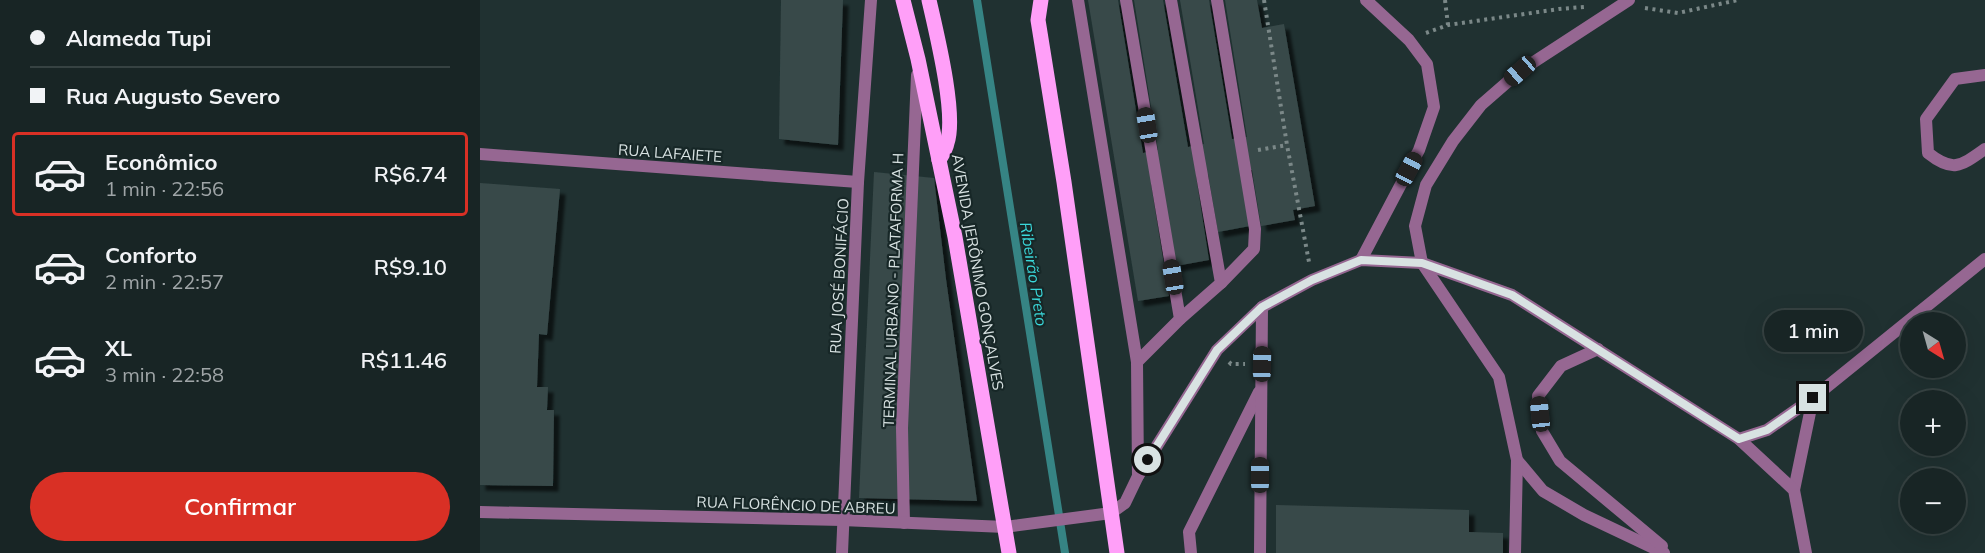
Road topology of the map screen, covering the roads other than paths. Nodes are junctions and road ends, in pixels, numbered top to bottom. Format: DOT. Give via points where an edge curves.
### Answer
graph roads {
  1 [pos="871,0"];
  2 [pos="903,0"];
  3 [pos="928,0"];
  4 [pos="1041,0"];
  5 [pos="1078,0"];
  6 [pos="1126,0"];
  7 [pos="1170,0"];
  8 [pos="1217,0"];
  9 [pos="1366,0"];
  10 [pos="1629,0"];
  11 [pos="918,59"];
  12 [pos="1985,75"];
  13 [pos="1985,149"];
  14 [pos="480,154"];
  15 [pos="939,160"];
  16 [pos="858,182"];
  17 [pos="1985,259"];
  18 [pos="1361,260"];
  19 [pos="1422,263"];
  20 [pos="1221,283"];
  21 [pos="1262,307"];
  22 [pos="1180,319"];
  23 [pos="1598,350"];
  24 [pos="1137,362"];
  25 [pos="1261,388"];
  26 [pos="1813,398"];
  27 [pos="1739,439"];
  28 [pos="1517,460"];
  29 [pos="1138,476"];
  30 [pos="1794,490"];
  31 [pos="480,512"];
  32 [pos="1111,513"];
  33 [pos="842,520"];
  34 [pos="904,523"];
  35 [pos="1005,527"];
  36 [pos="842,553"];
  37 [pos="1009,553"];
  38 [pos="1117,553"];
  39 [pos="1191,553"];
  40 [pos="1260,553"];
  41 [pos="1515,553"];
  42 [pos="1665,553"];
  43 [pos="1669,553"];
  44 [pos="1806,553"];
  1 -- 16 [label="street, RUA JOSÉ BONIFÁCIO"];
  2 -- 11 [label="main road, AVENIDA JERÔNIMO GONÇALVES"];
  3 -- 15 [label="main road" via="950,125 948,142"];
  4 -- 32 [label="main road" via="1038,20"];
  5 -- 24 [label="street"];
  6 -- 22 [label="street"];
  7 -- 20 [label="street"];
  8 -- 20 [label="street" via="1255,229 1254,249"];
  9 -- 18 [label="street" via="1409,40 1427,64 1434,107 1419,150"];
  10 -- 19 [label="street" via="1520,71 1481,105 1426,184 1415,226"];
  11 -- 15 [label="main road, AVENIDA JERÔNIMO GONÇALVES"];
  11 -- 34 [label="street, TERMINAL URBANO - PLATAFORMA H" via="902,428"];
  12 -- 13 [label="street" via="1955,79 1926,119 1928,153 1943,165 1963,164"];
  14 -- 16 [label="street, RUA LAFAIETE"];
  15 -- 35 [label="main road, AVENIDA JERÔNIMO GONÇALVES"];
  16 -- 33 [label="street, RUA JOSÉ BONIFÁCIO"];
  17 -- 26 [label="street"];
  18 -- 19 [label="street"];
  18 -- 21 [label="street"];
  19 -- 23 [label="street" via="1512,295"];
  19 -- 28 [label="street" via="1499,376"];
  20 -- 22 [label="street"];
  21 -- 25 [label="street"];
  21 -- 29 [label="street" via="1217,350"];
  22 -- 24 [label="street"];
  23 -- 27 [label="street"];
  23 -- 43 [label="street" via="1561,366 1538,396 1542,432 1560,461"];
  24 -- 29 [label="street"];
  25 -- 39 [label="street" via="1189,532"];
  25 -- 40 [label="street"];
  26 -- 27 [label="street" via="1767,430"];
  26 -- 30 [label="street"];
  27 -- 30 [label="street"];
  28 -- 41 [label="street"];
  28 -- 42 [label="street" via="1543,490 1584,515"];
  29 -- 32 [label="street" via="1125,502"];
  30 -- 44 [label="street"];
  31 -- 33 [label="street, RUA FLORÊNCIO DE ABREU"];
  32 -- 35 [label="street, RUA FLORÊNCIO DE ABREU"];
  32 -- 38 [label="main road"];
  33 -- 34 [label="street, RUA FLORÊNCIO DE ABREU"];
  33 -- 36 [label="street, RUA JOSÉ BONIFÁCIO"];
  34 -- 35 [label="street, RUA FLORÊNCIO DE ABREU"];
  35 -- 37 [label="main road, AVENIDA JERÔNIMO GONÇALVES"];
}
